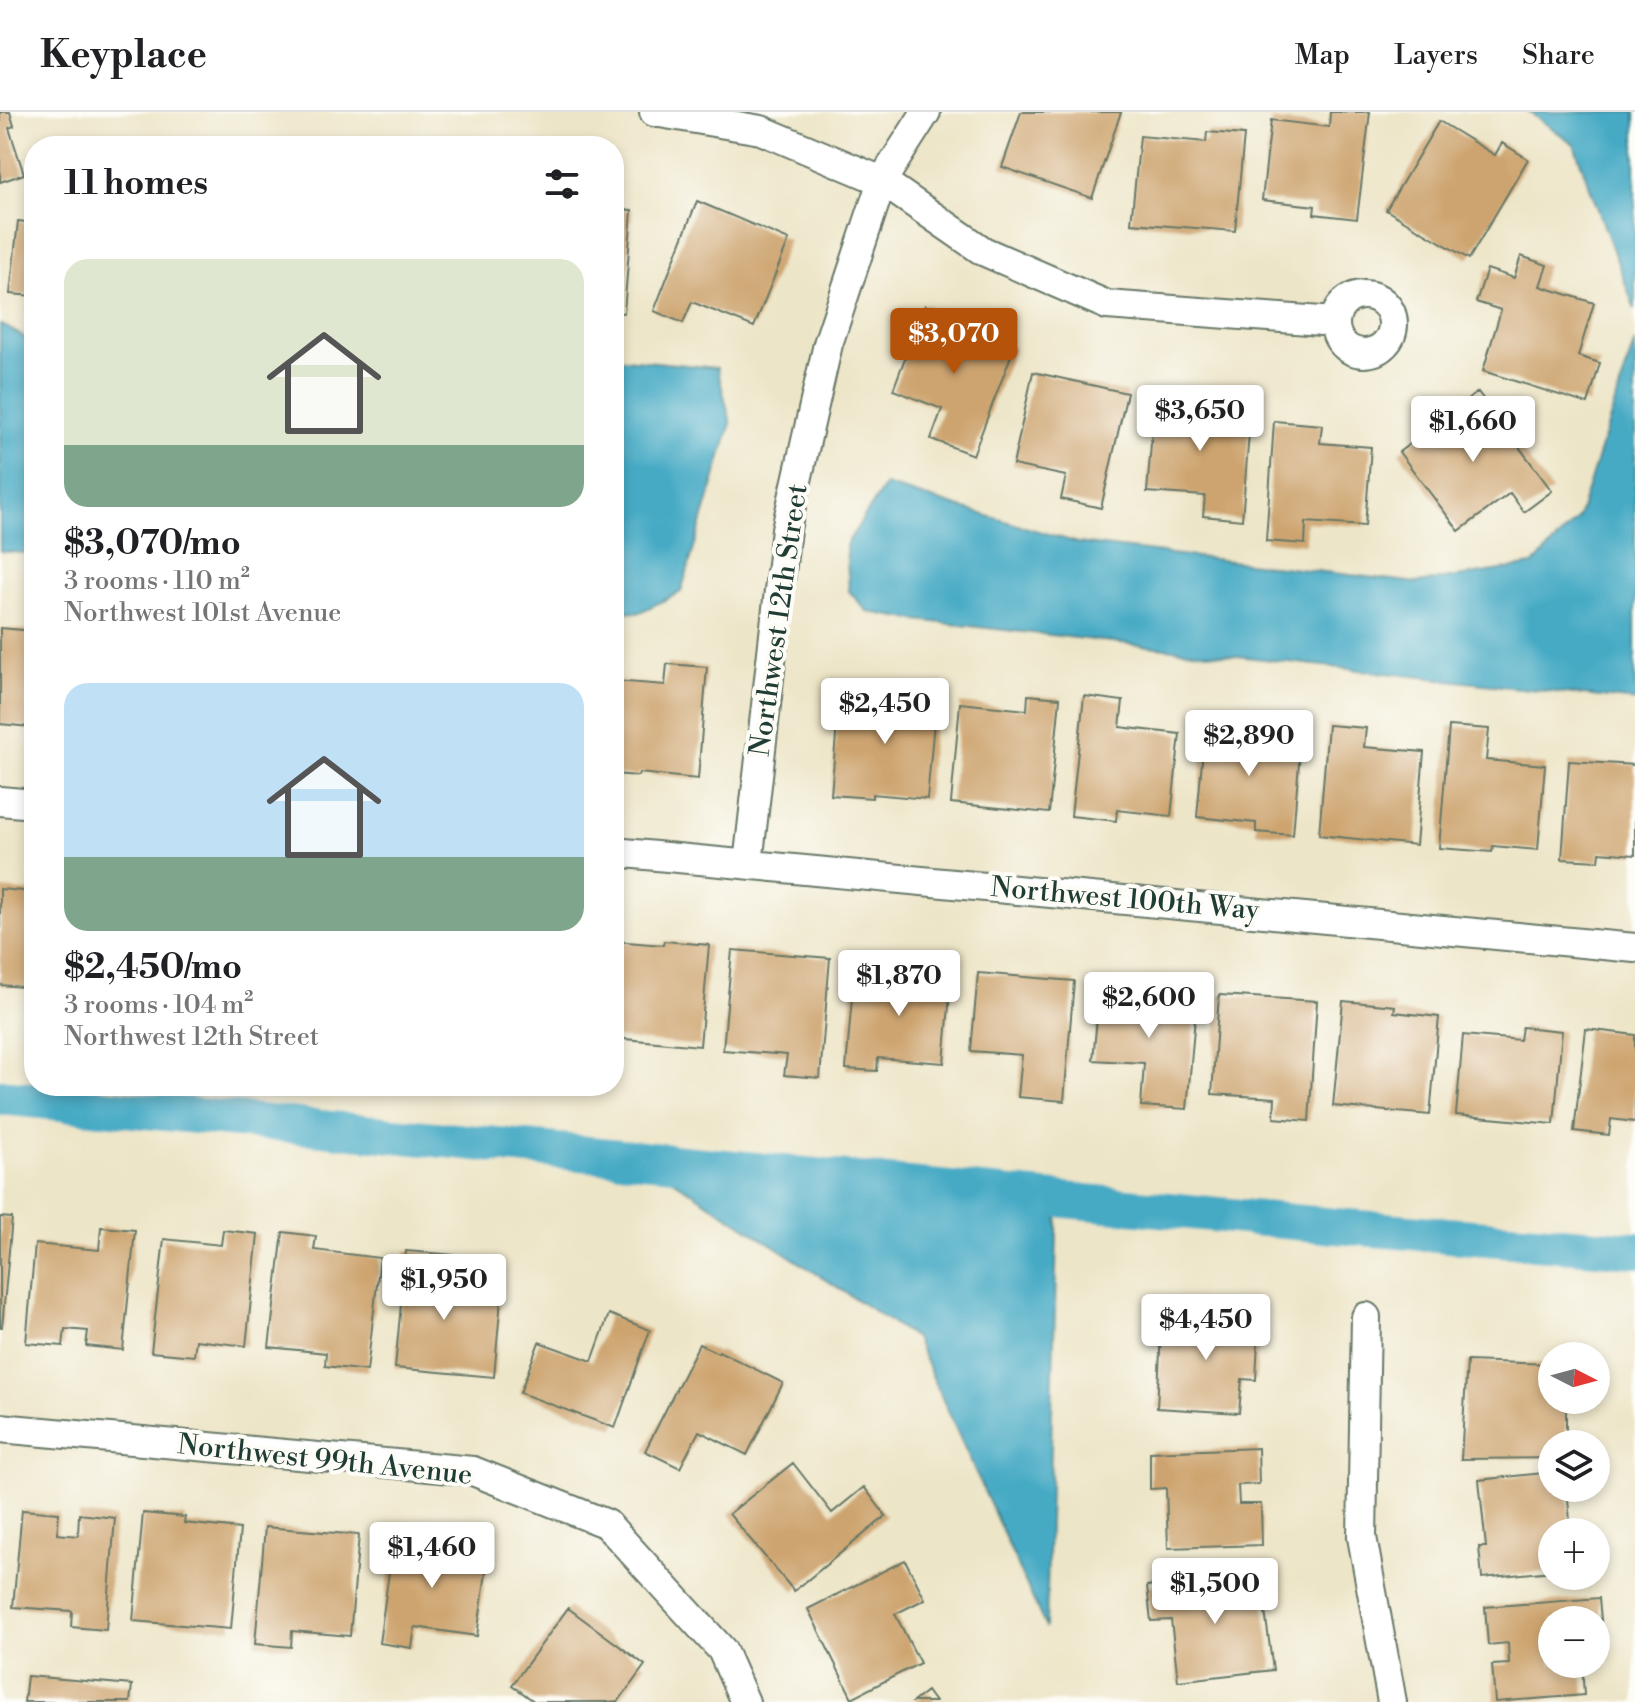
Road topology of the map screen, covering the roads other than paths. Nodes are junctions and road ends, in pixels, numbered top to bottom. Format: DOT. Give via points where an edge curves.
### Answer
graph roads {
  1 [pos="654,112"];
  2 [pos="926,112"];
  3 [pos="882,181"];
  4 [pos="1335,322"];
  5 [pos="0,801"];
  6 [pos="24,803"];
  7 [pos="624,853"];
  8 [pos="748,864"];
  9 [pos="1635,948"];
  10 [pos="1366,1317"];
  11 [pos="0,1428"];
  12 [pos="745,1702"];
  13 [pos="1392,1702"];
  1 -- 3 [label="street" via="761,130"];
  2 -- 3 [label="street, Northwest 12th Street"];
  3 -- 4 [label="street" via="983,251 1107,305"];
  3 -- 8 [label="street, Northwest 12th Street" via="828,344 786,529"];
  5 -- 6 [label="street"];
  7 -- 8 [label="street, Northwest 100th Way"];
  8 -- 9 [label="street, Northwest 100th Way"];
  10 -- 13 [label="street" via="1362,1537"];
  11 -- 12 [label="street, Northwest 99th Avenue" via="473,1471 607,1524 722,1650"];
}
